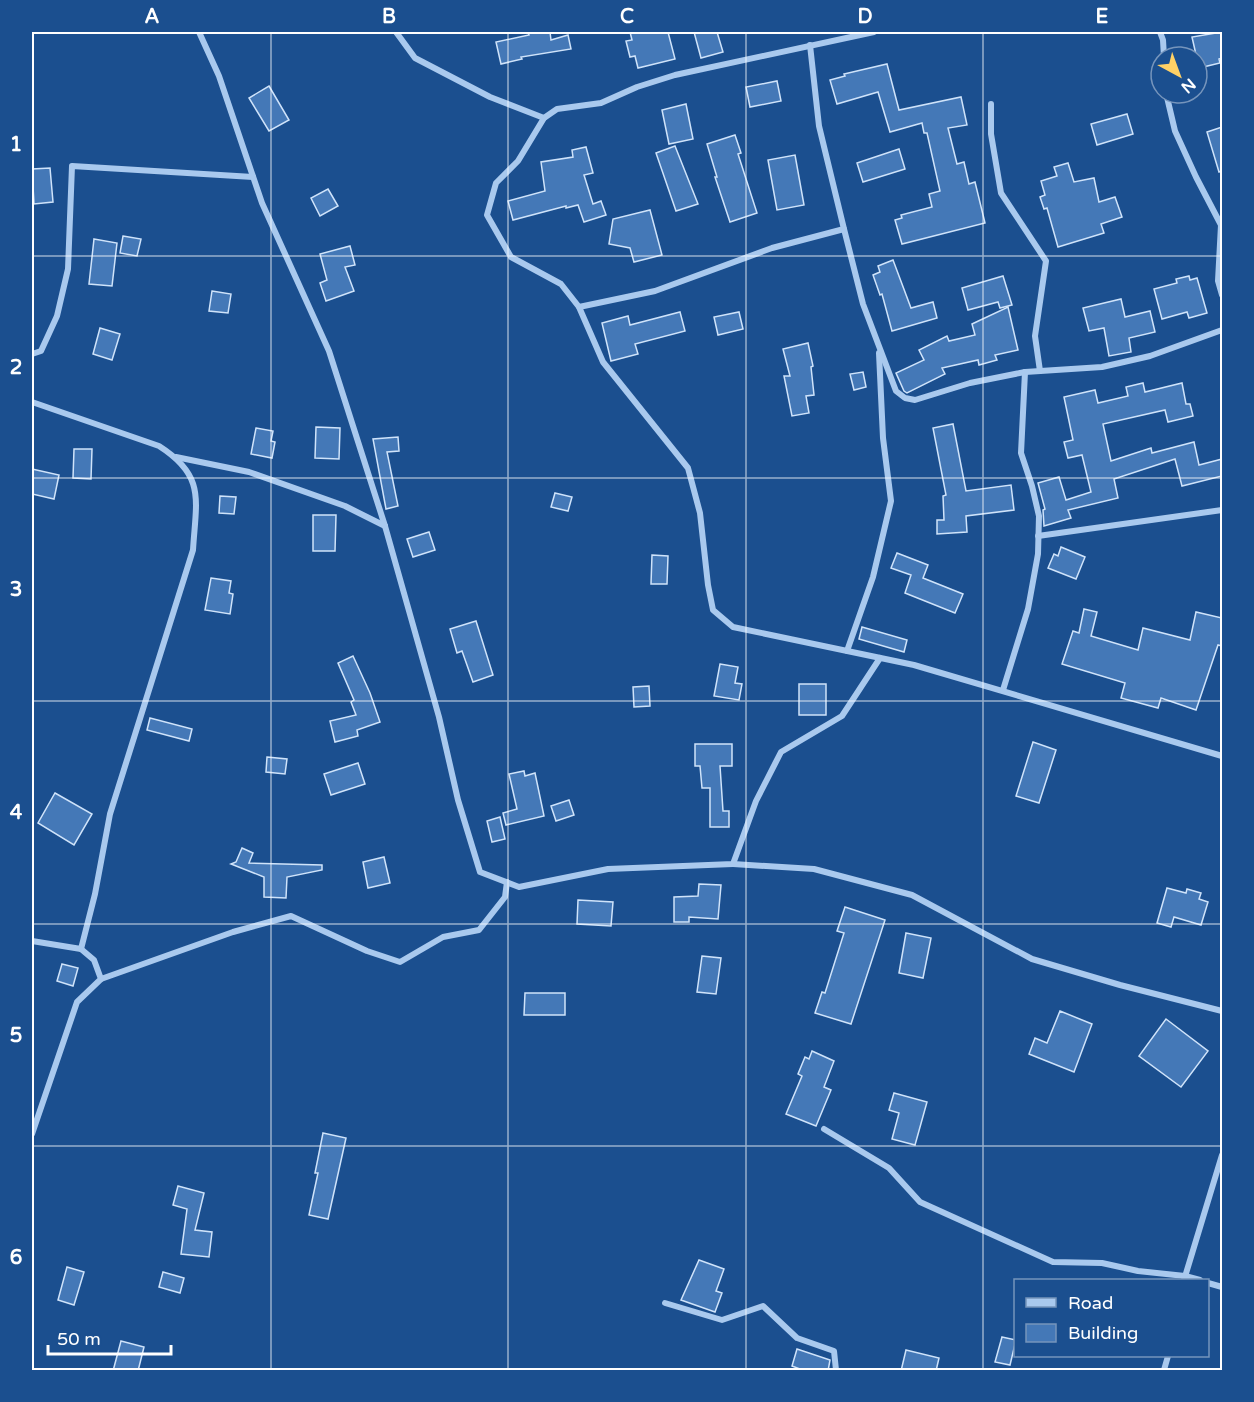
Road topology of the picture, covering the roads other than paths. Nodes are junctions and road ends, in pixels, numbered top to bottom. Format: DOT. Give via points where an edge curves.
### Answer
graph roads {
  1 [pos="200,32"];
  2 [pos="396,32"];
  3 [pos="874,32"];
  4 [pos="810,45"];
  5 [pos="991,104"];
  6 [pos="1169,105"];
  7 [pos="544,118"];
  8 [pos="253,177"];
  9 [pos="844,229"];
  10 [pos="1222,295"];
  11 [pos="579,307"];
  12 [pos="1222,330"];
  13 [pos="879,346"];
  14 [pos="32,354"];
  15 [pos="1040,371"];
  16 [pos="1025,372"];
  17 [pos="32,402"];
  18 [pos="176,457"];
  19 [pos="1222,510"];
  20 [pos="385,526"];
  21 [pos="1038,536"];
  22 [pos="847,651"];
  23 [pos="880,658"];
  24 [pos="1003,690"];
  25 [pos="1222,756"];
  26 [pos="733,864"];
  27 [pos="507,882"];
  28 [pos="32,941"];
  29 [pos="81,949"];
  30 [pos="101,979"];
  31 [pos="1222,1011"];
  32 [pos="824,1129"];
  33 [pos="32,1134"];
  34 [pos="1222,1155"];
  35 [pos="1185,1278"];
  36 [pos="665,1302"];
  37 [pos="836,1371"];
  1 -- 8 [label="street"];
  2 -- 7 [label="street" via="415,58 490,97"];
  3 -- 4 [label="street"];
  4 -- 7 [label="street" via="675,75 601,103 557,109"];
  4 -- 9 [label="street" via="819,126"];
  5 -- 15 [label="street" via="1001,193 1046,261 1035,336"];
  6 -- 10 [label="street" via="1175,131 1221,225 1218,280"];
  7 -- 11 [label="street" via="518,161 496,183 488,215 511,257 561,284"];
  8 -- 14 [label="street" via="72,166 68,269 57,316 41,351"];
  8 -- 20 [label="street" via="329,351"];
  9 -- 11 [label="street" via="772,248 655,291"];
  9 -- 13 [label="street" via="863,304"];
  11 -- 22 [label="street" via="603,362 688,468 700,513 713,610 733,627"];
  12 -- 15 [label="street" via="1150,356 1102,367"];
  13 -- 16 [label="street" via="896,391 915,400 970,382"];
  13 -- 22 [label="street" via="883,438 891,501 873,577"];
  15 -- 16 [label="street"];
  16 -- 21 [label="street" via="1021,453 1039,516"];
  17 -- 18 [label="street" via="159,446"];
  18 -- 20 [label="street" via="249,472 345,506"];
  18 -- 29 [label="street" via="195,485 193,550 110,814"];
  19 -- 21 [label="street"];
  20 -- 27 [label="street" via="480,872"];
  21 -- 24 [label="street" via="1028,609"];
  22 -- 23 [label="street"];
  23 -- 24 [label="street"];
  23 -- 26 [label="street" via="842,716 781,752 756,801"];
  24 -- 25 [label="street"];
  26 -- 27 [label="street" via="608,869 519,887"];
  26 -- 31 [label="street" via="814,869 912,895 1032,960"];
  27 -- 30 [label="street" via="505,897 479,930 443,937 400,962 291,916 232,932"];
  28 -- 29 [label="street"];
  29 -- 30 [label="street" via="94,960"];
  30 -- 33 [label="street" via="77,1002"];
  32 -- 35 [label="street" via="889,1168 920,1202 1053,1262 1102,1263"];
  34 -- 35 [label="street"];
  36 -- 37 [label="street" via="722,1320 763,1306 797,1338 834,1351"];
}
